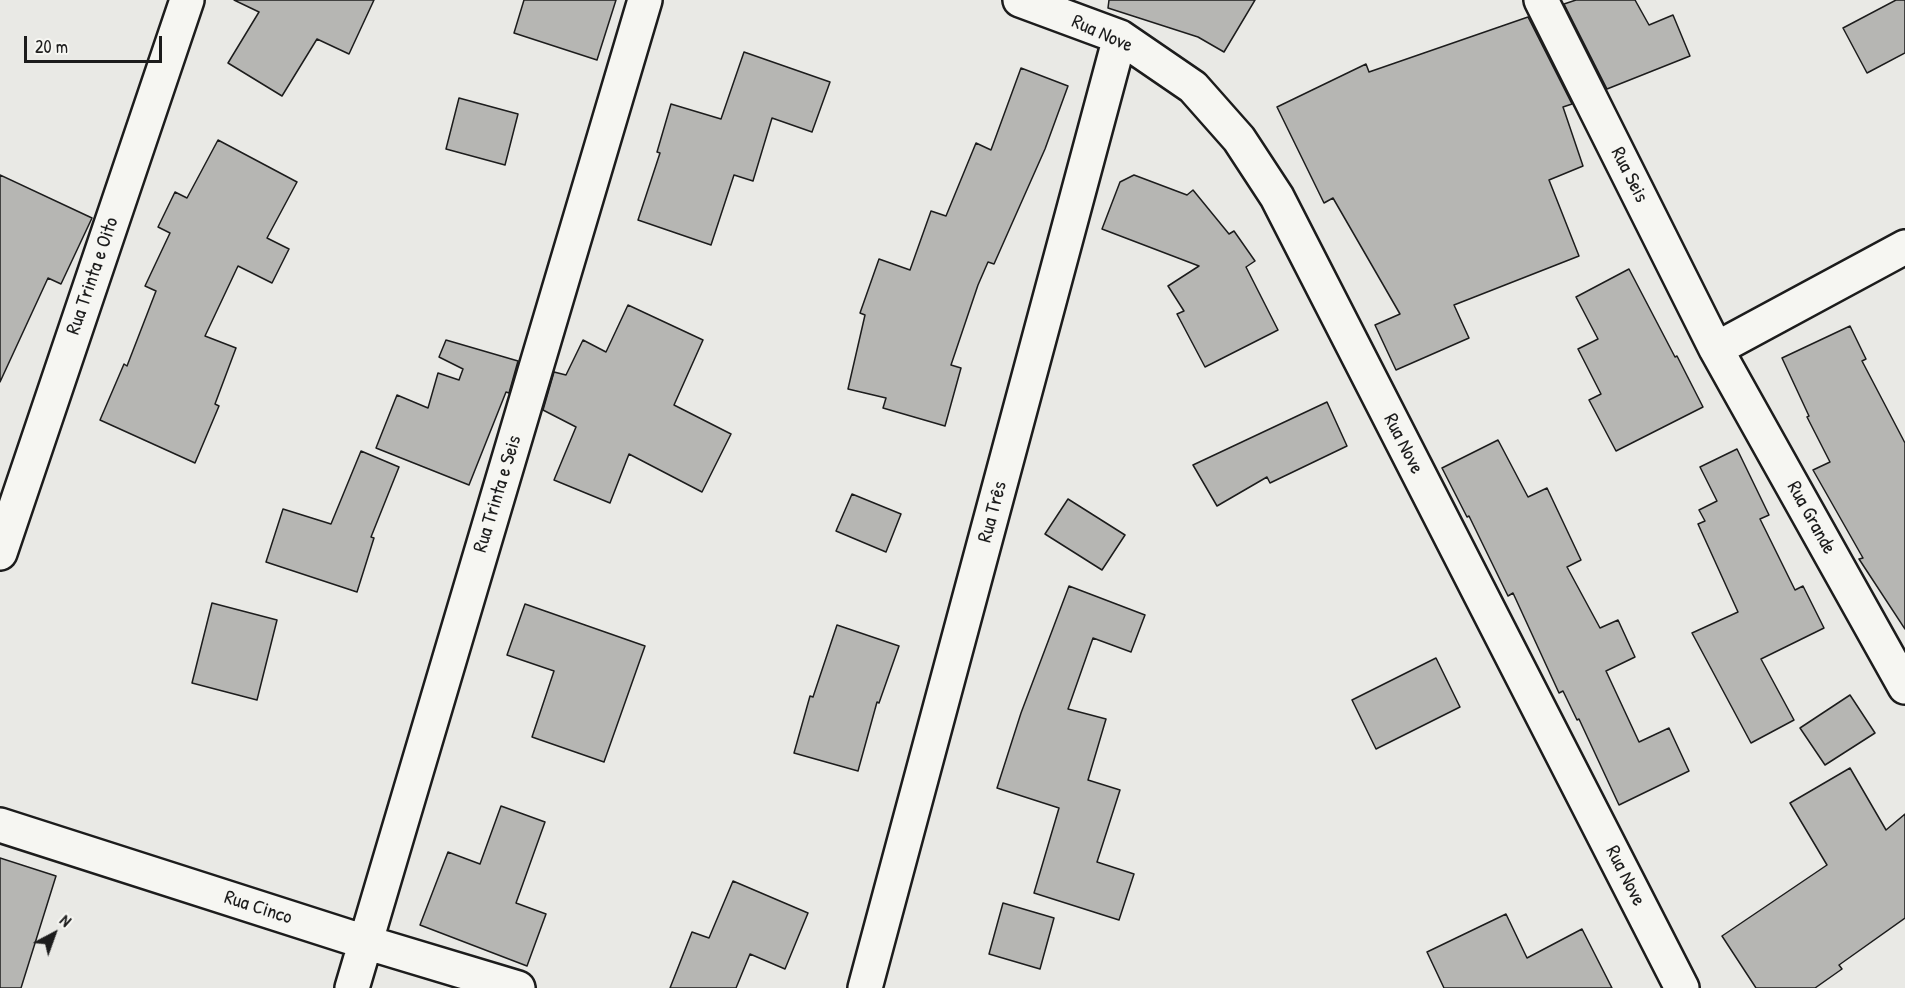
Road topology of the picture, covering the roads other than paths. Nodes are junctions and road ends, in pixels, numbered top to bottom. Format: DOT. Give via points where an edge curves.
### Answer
graph roads {
  1 [pos="187,0"];
  2 [pos="645,0"];
  3 [pos="1020,0"];
  4 [pos="1541,0"];
  5 [pos="1120,37"];
  6 [pos="1905,247"];
  7 [pos="1716,349"];
  8 [pos="0,553"];
  9 [pos="1905,687"];
  10 [pos="0,825"];
  11 [pos="365,942"];
  12 [pos="352,988"];
  13 [pos="518,988"];
  14 [pos="865,988"];
  15 [pos="1682,988"];
  1 -- 8 [label="street, Rua Trinta e Oito"];
  2 -- 11 [label="street, Rua Trinta e Seis"];
  3 -- 5 [label="street, Rua Nove"];
  4 -- 7 [label="street, Rua Seis"];
  5 -- 14 [label="street, Rua Três"];
  5 -- 15 [label="street, Rua Nove" via="1193,87 1239,139 1277,197"];
  6 -- 7 [label="street"];
  7 -- 9 [label="street, Rua Grande"];
  10 -- 11 [label="street, Rua Cinco"];
  11 -- 12 [label="street, Rua Trinta e Seis"];
  11 -- 13 [label="street, Rua Cinco"];
}
